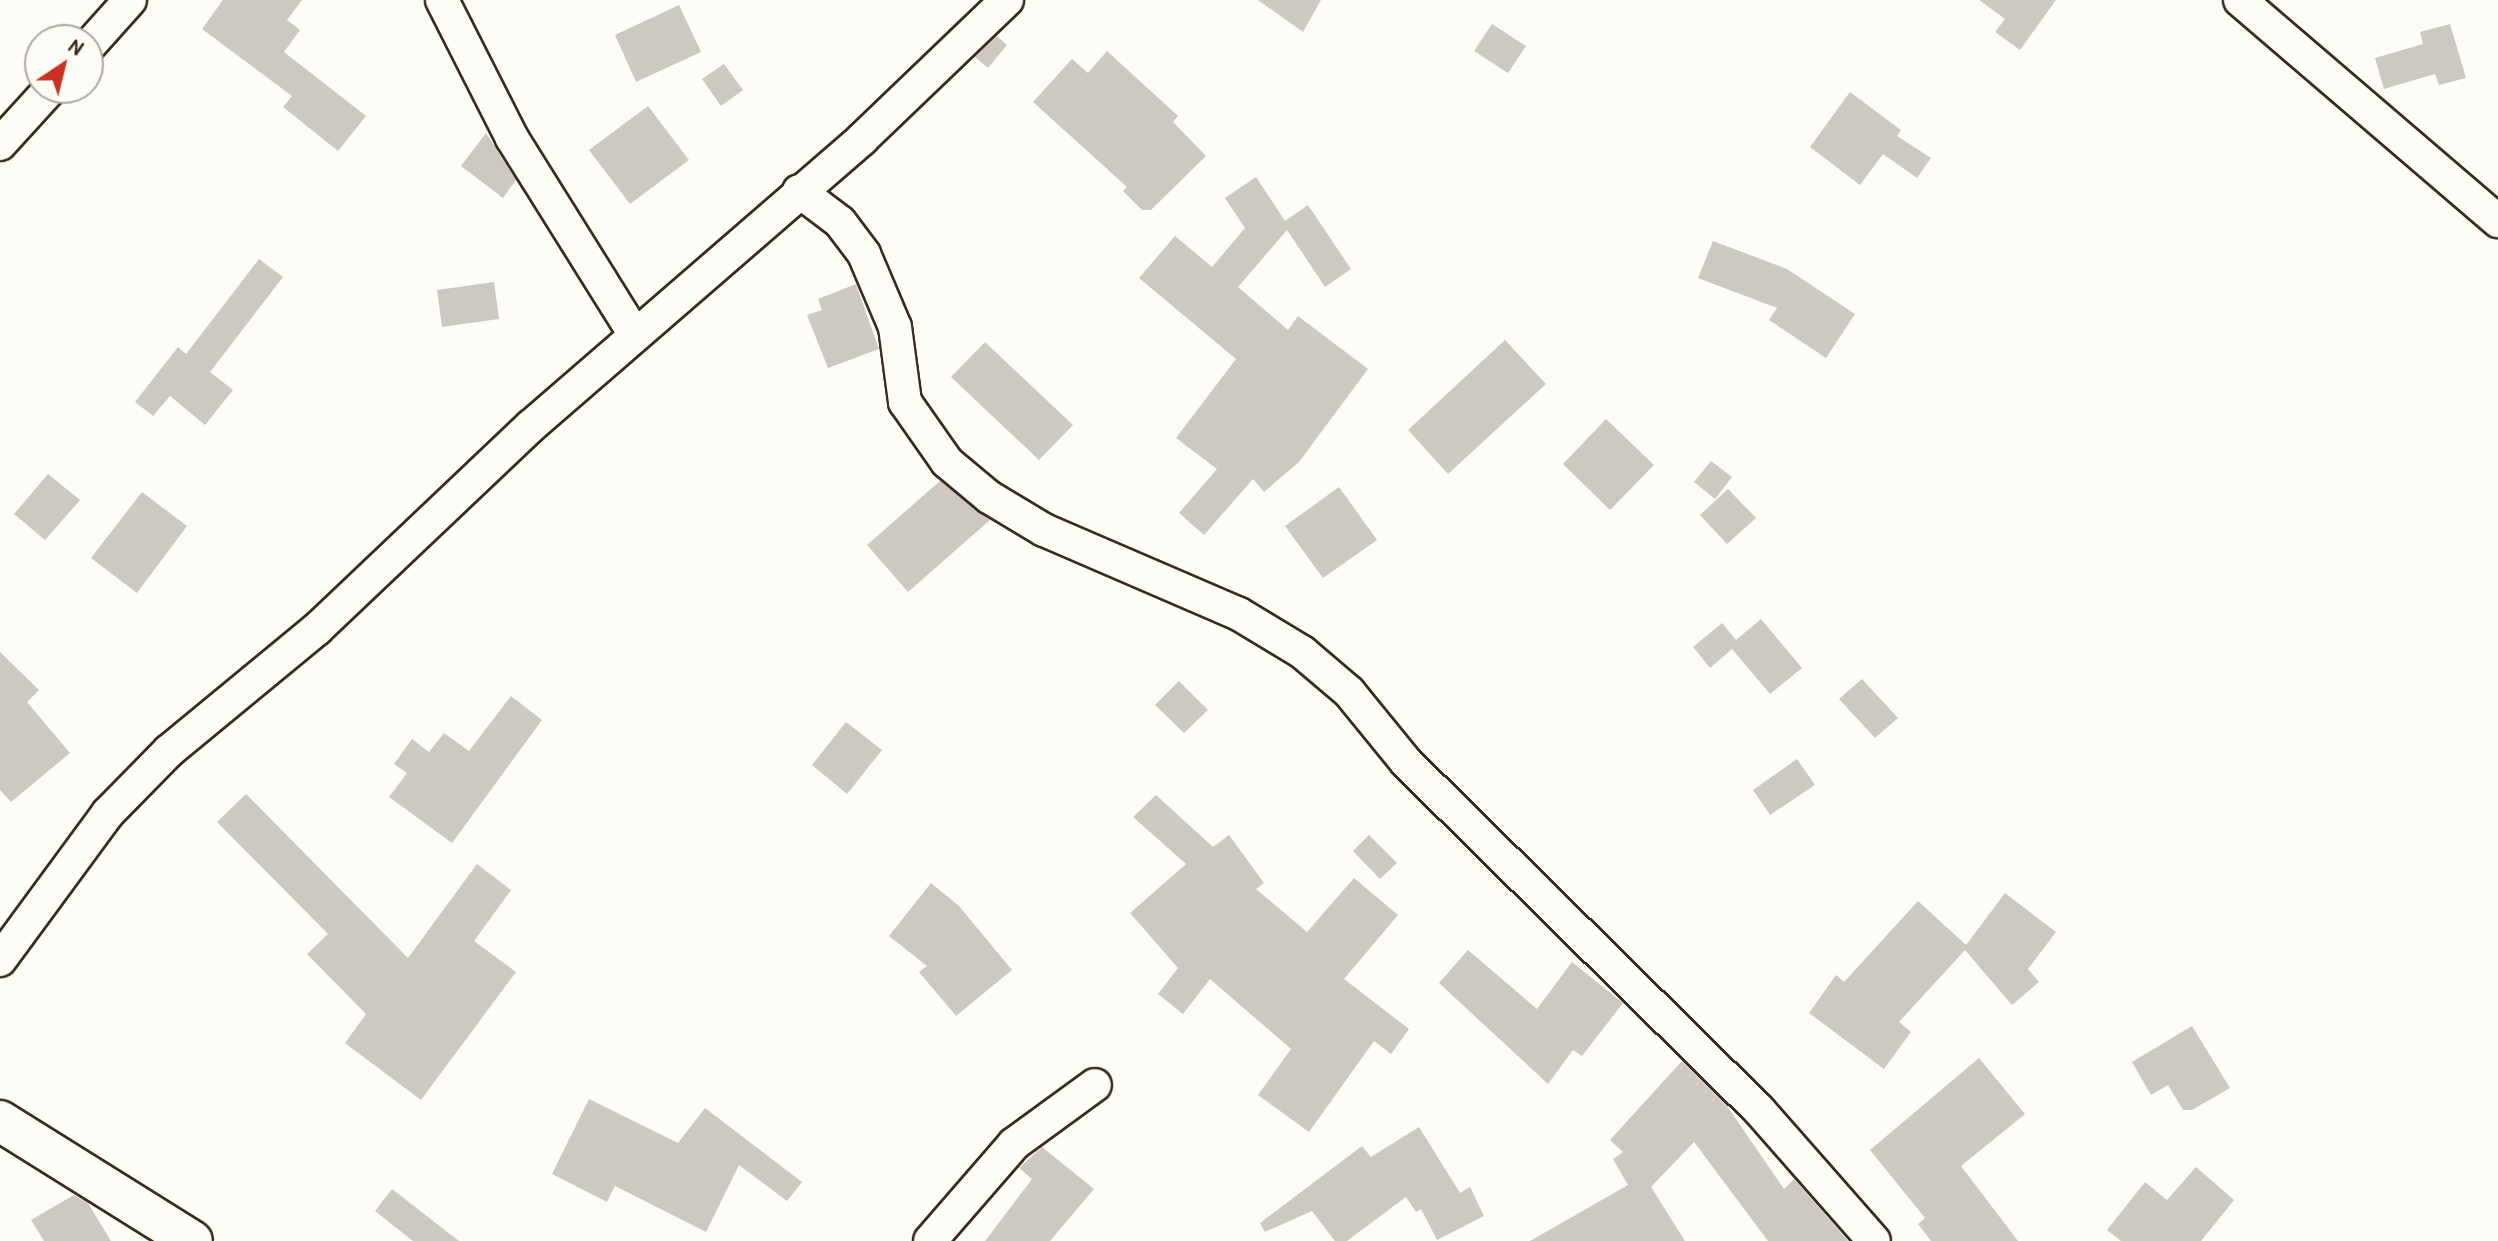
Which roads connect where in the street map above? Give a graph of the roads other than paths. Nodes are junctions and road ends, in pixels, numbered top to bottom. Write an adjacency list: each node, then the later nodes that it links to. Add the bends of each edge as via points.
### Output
1 (130, 0): 5 (street)
2 (442, 0): 10 (street, via 512,138)
3 (1007, 0): 8 (street)
4 (2240, 0): 9 (street)
5 (104, 29)
6 (36, 104): 7 (street)
7 (0, 144)
8 (799, 191): 10 (street); 16 (street, via 840,222 864,254 895,327 905,402 947,462 989,497 1044,530 1239,614 1302,652 1349,692 1406,762 1759,1110)
9 (2498, 221)
10 (634, 333): 11 (street, via 317,629 169,751 108,813)
11 (0, 960)
12 (1095, 1085): 15 (street, via 1014,1144)
13 (0, 1121): 14 (street)
14 (192, 1241)
15 (930, 1241)
16 (1874, 1241)

